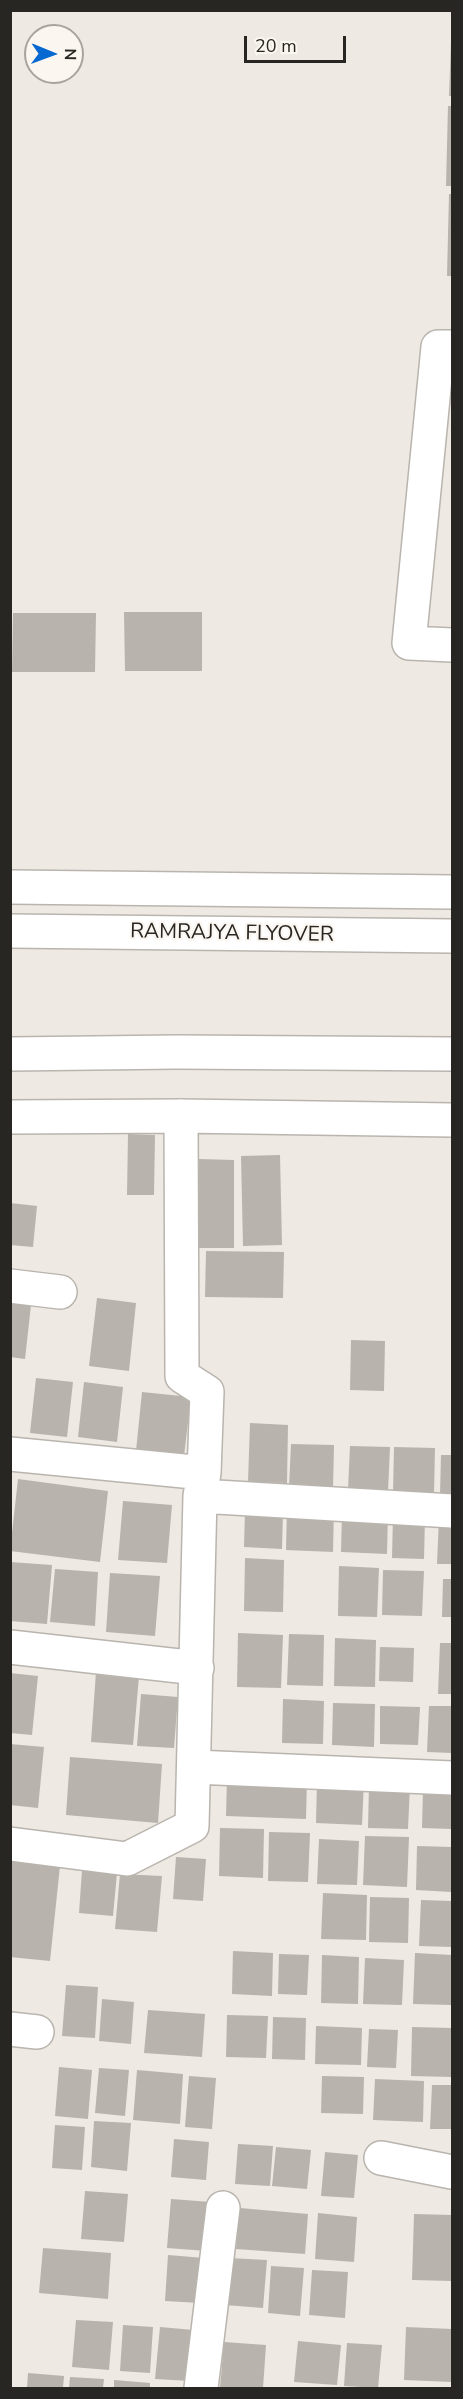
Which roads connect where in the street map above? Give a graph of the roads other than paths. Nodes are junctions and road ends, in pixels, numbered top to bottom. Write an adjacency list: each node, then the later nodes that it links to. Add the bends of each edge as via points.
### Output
1 (453, 347): 2 (street, via 438,347 409,643)
2 (453, 645)
3 (10, 887): 4 (street)
4 (453, 892)
5 (10, 931): 6 (street, RAMRAJYA FLYOVER)
6 (453, 936)
7 (10, 1054): 8 (street)
8 (453, 1054)
9 (181, 1116): 10 (street); 11 (street); 15 (street, via 182,1376 207,1392)
10 (10, 1117)
11 (453, 1120)
12 (10, 1287): 13 (street)
13 (60, 1292)
14 (10, 1454): 15 (street)
15 (202, 1484): 16 (street); 18 (street)
16 (453, 1511)
17 (10, 1647): 18 (street)
18 (197, 1668): 19 (street)
19 (194, 1767): 20 (street); 21 (street, via 192,1826 127,1858)
20 (453, 1778)
21 (10, 1844)
22 (381, 2158): 23 (street)
23 (453, 2172)
24 (223, 2208): 25 (street)
25 (201, 2388)

